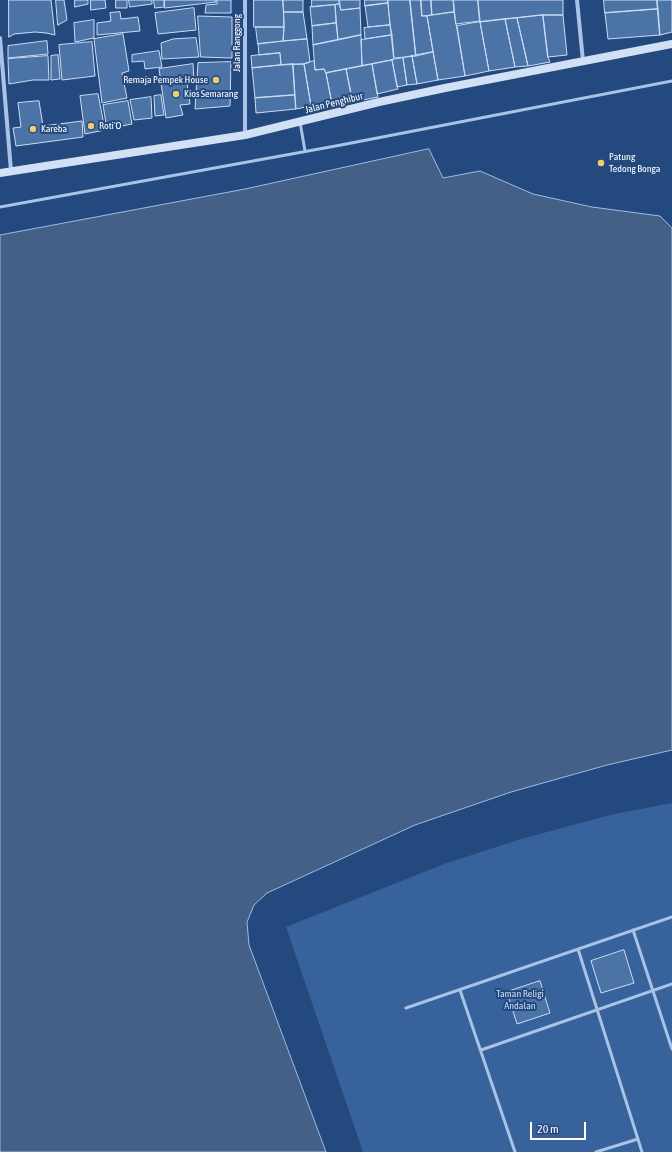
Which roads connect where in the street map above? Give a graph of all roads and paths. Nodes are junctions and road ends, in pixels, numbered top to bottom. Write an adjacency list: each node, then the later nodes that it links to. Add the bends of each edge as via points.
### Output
1 (245, 0): 8 (street, Jalan Ranggong)
2 (577, 0): 5 (street)
3 (0, 38): 10 (street)
4 (672, 44): 5 (main road, Jalan Penghibur)
5 (583, 61): 7 (main road, Jalan Penghibur, via 445,88)
6 (672, 81): 9 (lane)
7 (300, 121): 8 (main road, Jalan Penghibur); 9 (lane)
8 (245, 135): 10 (main road, Jalan Penghibur)
9 (305, 151): 12 (lane)
10 (10, 172): 11 (main road, Jalan Penghibur)
11 (0, 173)
12 (0, 207)
13 (672, 917): 14 (lane)
14 (633, 930): 15 (lane); 18 (lane)
15 (578, 949): 17 (lane); 20 (lane)
16 (672, 984): 18 (lane)
17 (460, 990): 19 (lane); 22 (lane)
18 (653, 990): 20 (lane); 21 (lane)
19 (406, 1008)
20 (597, 1010): 22 (lane); 23 (lane)
21 (672, 1049)
22 (481, 1050): 24 (lane)
23 (638, 1139): 25 (lane); 26 (lane)
24 (515, 1152)
25 (596, 1152)
26 (642, 1152)

